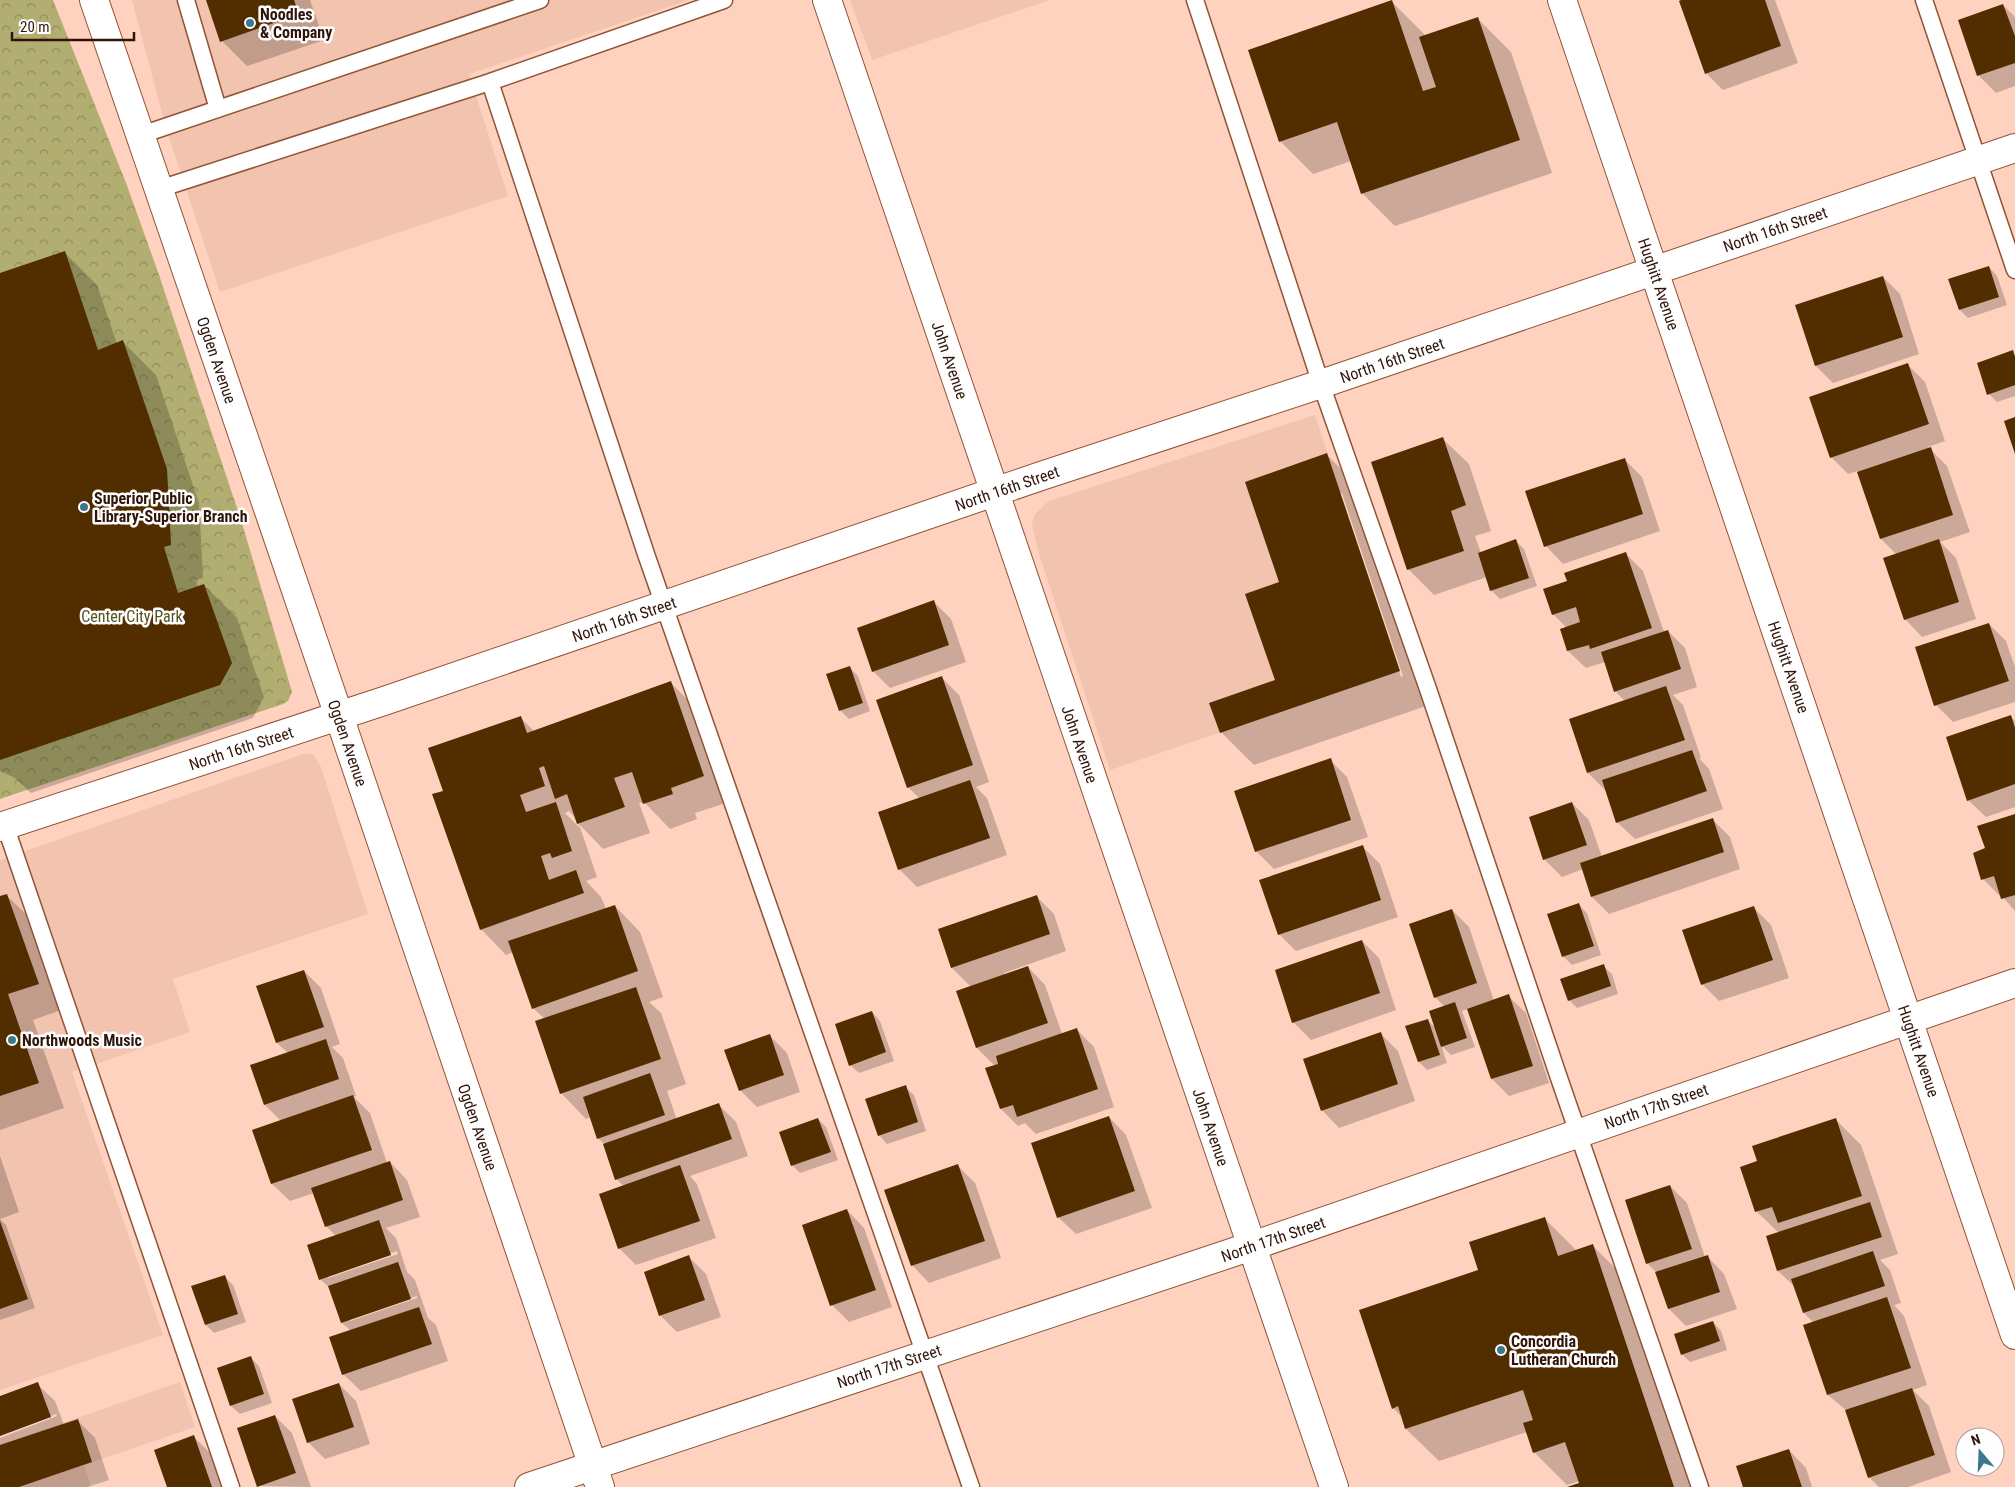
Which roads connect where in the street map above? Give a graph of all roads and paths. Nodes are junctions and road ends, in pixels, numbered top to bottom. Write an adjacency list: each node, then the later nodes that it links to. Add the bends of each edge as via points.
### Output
1 (94, 0): 11 (street, Ogden Avenue)
2 (186, 0): 10 (lane)
3 (540, 0): 10 (lane)
4 (724, 0): 9 (lane)
5 (827, 0): 18 (street, John Avenue)
6 (1195, 0): 17 (lane)
7 (1562, 0): 15 (street, Hughitt Avenue)
8 (1924, 0): 13 (lane)
9 (490, 82): 14 (lane); 19 (lane)
10 (218, 109): 11 (lane)
11 (141, 135): 14 (street, Ogden Avenue)
12 (2015, 148): 13 (street, North 16th Street)
13 (1978, 161): 15 (street, North 16th Street); 16 (lane)
14 (159, 188): 20 (street, Ogden Avenue)
15 (1654, 270): 17 (street, North 16th Street); 23 (street, Hughitt Avenue)
16 (2015, 270)
17 (1321, 384): 18 (street, North 16th Street); 24 (lane)
18 (994, 492): 19 (street, North 16th Street); 25 (street, John Avenue)
19 (664, 605): 20 (street, North 16th Street); 27 (lane)
20 (339, 716): 21 (street, North 16th Street); 28 (street, Ogden Avenue)
21 (2, 826): 29 (lane)
22 (2015, 983): 23 (street, North 17th Street)
23 (1909, 1019): 24 (street, North 17th Street); 26 (street, Hughitt Avenue)
24 (1578, 1133): 25 (street, North 17th Street); 33 (lane)
25 (1252, 1246): 27 (street, North 17th Street); 32 (street, John Avenue)
26 (2015, 1335)
27 (924, 1355): 28 (street, North 17th Street); 31 (lane)
28 (596, 1476): 30 (street, North 17th Street)
29 (230, 1487)
30 (529, 1487)
31 (971, 1487)
32 (1334, 1487)
33 (1700, 1487)

